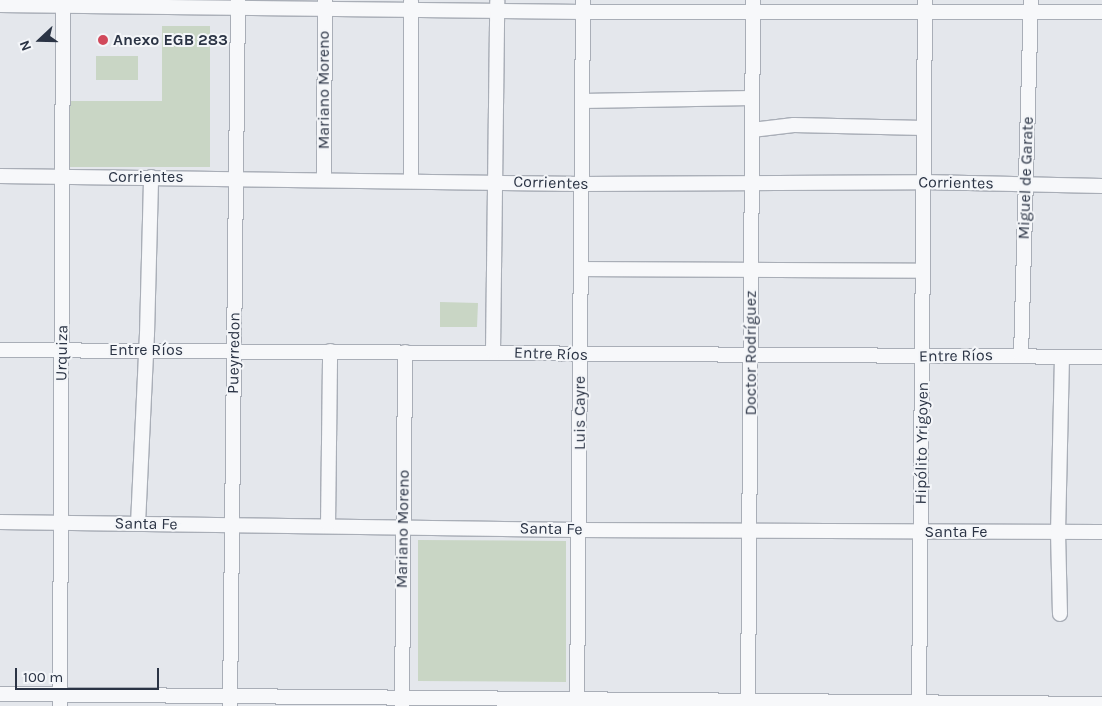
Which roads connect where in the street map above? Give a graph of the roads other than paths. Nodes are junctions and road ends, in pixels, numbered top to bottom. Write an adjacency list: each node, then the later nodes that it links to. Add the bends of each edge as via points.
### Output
1 (63, 3): 2 (street); 6 (street); 18 (street, Urquiza)
2 (151, 3): 3 (street)
3 (238, 3): 4 (street); 20 (street, Pueyrredon)
4 (325, 4): 5 (street); 21 (street, Mariano Moreno)
5 (412, 4): 7 (street); 22 (street)
6 (0, 5)
7 (497, 5): 9 (street); 23 (street)
8 (753, 5): 9 (street); 10 (street); 13 (street, Doctor Rodríguez)
9 (583, 6): 14 (street, Luis Cayre)
10 (925, 6): 11 (street); 15 (street, Hipólito Yrigoyen)
11 (1030, 6): 12 (street); 27 (street, Miguel de Garate)
12 (1102, 12)
13 (752, 98): 14 (street); 16 (street, Doctor Rodríguez)
14 (582, 101): 26 (street, Luis Cayre)
15 (924, 128): 16 (street, via 794,125); 24 (street, Hipólito Yrigoyen)
16 (752, 130): 25 (street, Doctor Rodríguez)
17 (0, 176): 18 (street, Corrientes)
18 (64, 177): 19 (street, Corrientes); 35 (street, Urquiza)
19 (150, 177): 20 (street, Corrientes); 33 (street)
20 (238, 178): 21 (street, Corrientes); 34 (street, Pueyrredon)
21 (324, 180): 22 (street, Corrientes)
22 (411, 180): 23 (street, Corrientes)
23 (495, 181): 26 (street, Corrientes); 38 (street)
24 (923, 182): 25 (street, Corrientes); 27 (street, Corrientes); 31 (street, Hipólito Yrigoyen)
25 (752, 183): 26 (street, Corrientes); 30 (street, Doctor Rodríguez)
26 (582, 184): 29 (street, Luis Cayre)
27 (1026, 185): 28 (street, Corrientes); 41 (street, Miguel de Garate)
28 (1102, 186)
29 (581, 269): 30 (street); 40 (street, Luis Cayre)
30 (751, 270): 31 (street); 39 (street, Doctor Rodríguez)
31 (923, 271): 42 (street, Hipólito Yrigoyen)
32 (0, 350): 35 (street, Entre Ríos)
33 (146, 350): 34 (street, Entre Ríos); 35 (street, Entre Ríos); 47 (street)
34 (233, 350): 36 (street, Entre Ríos); 48 (street, Pueyrredon)
35 (62, 351): 46 (street, Urquiza)
36 (330, 351): 37 (street, Entre Ríos); 49 (street)
37 (405, 352): 38 (street, Entre Ríos); 50 (street, Mariano Moreno)
38 (493, 352): 40 (street, Entre Ríos)
39 (751, 354): 40 (street, Entre Ríos); 42 (street, Entre Ríos); 52 (street, Doctor Rodríguez)
40 (580, 356): 51 (street, Luis Cayre)
41 (1021, 356): 42 (street, Entre Ríos); 43 (street, Entre Ríos)
42 (923, 357): 53 (street, Hipólito Yrigoyen)
43 (1062, 357): 44 (street, Entre Ríos); 55 (street)
44 (1102, 357)
45 (0, 522): 46 (street, Santa Fe)
46 (60, 522): 47 (street, Santa Fe); 58 (street, Urquiza)
47 (138, 524): 48 (street, Santa Fe)
48 (233, 525): 49 (street, Santa Fe); 59 (street, Pueyrredon)
49 (328, 525): 50 (street, Santa Fe)
50 (403, 526): 51 (street, Santa Fe); 60 (street, Mariano Moreno)
51 (579, 530): 52 (street, Santa Fe); 61 (street, Luis Cayre)
52 (749, 531): 53 (street, Santa Fe); 62 (street, Doctor Rodríguez)
53 (920, 532): 55 (street, Santa Fe); 63 (street, Hipólito Yrigoyen)
54 (1102, 532): 55 (street, Santa Fe)
55 (1058, 533): 56 (street)
56 (1060, 614)
57 (0, 694): 58 (street)
58 (60, 700): 59 (street)
59 (230, 701): 60 (street)
60 (402, 701): 61 (street)
61 (577, 703): 62 (street)
62 (748, 704): 63 (street)
63 (919, 704): 65 (street)
64 (1102, 704): 65 (street)
65 (1049, 705)

